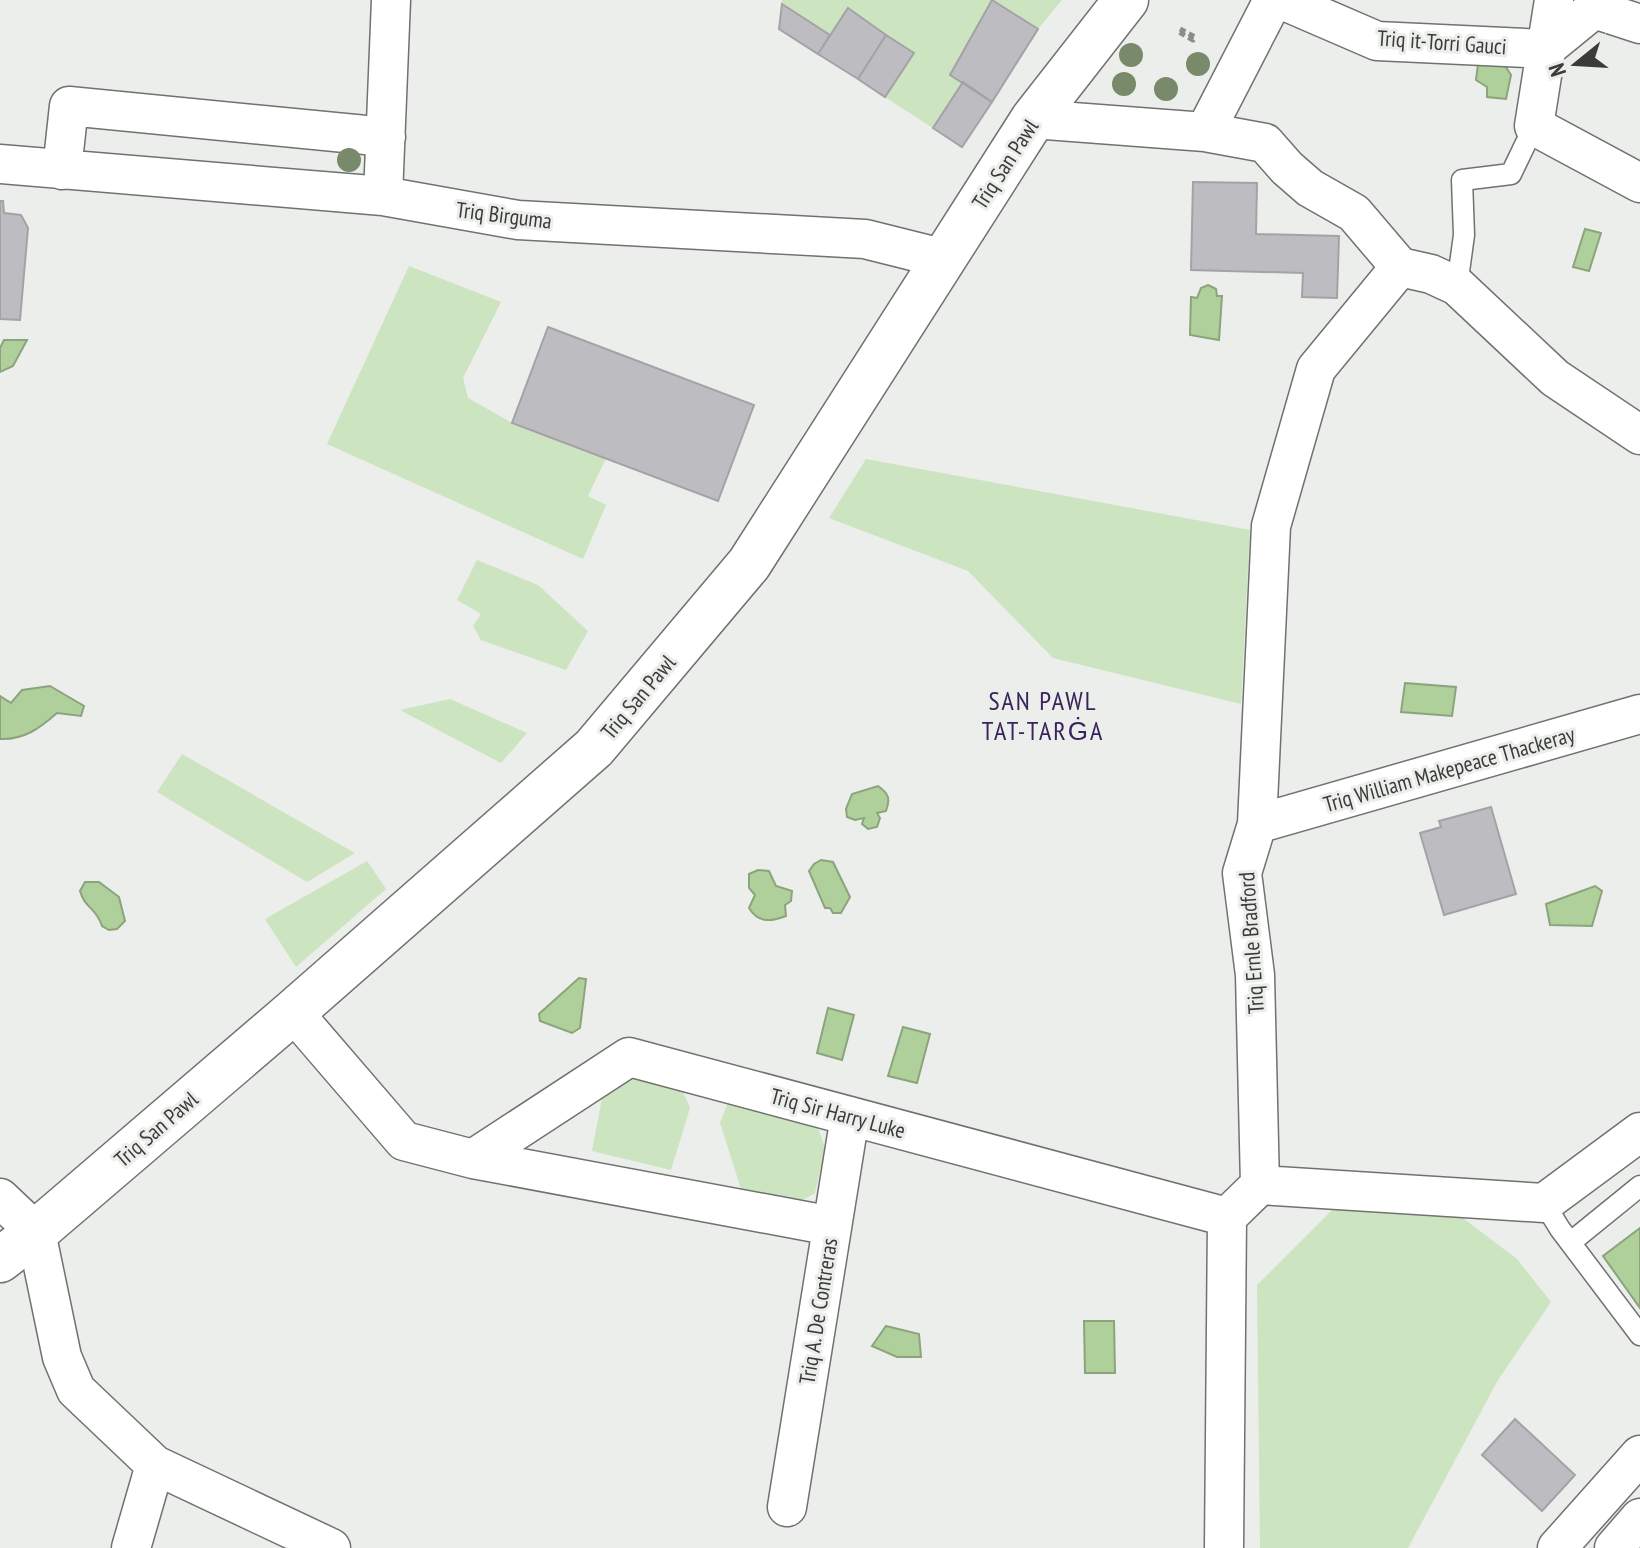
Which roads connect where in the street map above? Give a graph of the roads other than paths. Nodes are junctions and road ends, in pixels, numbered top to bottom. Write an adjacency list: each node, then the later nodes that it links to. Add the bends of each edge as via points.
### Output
1 (391, 0): 11 (street)
2 (1126, 0): 8 (main road, Triq San Pawl)
3 (1273, 0): 10 (street)
4 (1282, 0): 7 (street, Triq it-Torri Gauci, via 1377,41)
5 (1554, 0): 7 (street)
6 (1640, 24): 7 (street, via 1594,9)
7 (1545, 49): 9 (street)
8 (1033, 119): 10 (street); 16 (main road, Triq San Pawl)
9 (1534, 126): 14 (street); 18 (lane, via 1511,174 1462,180 1464,235)
10 (1205, 132): 17 (street, via 1265,143 1310,188 1354,213)
11 (386, 137): 13 (street, via 69,106); 15 (street)
12 (0, 164): 13 (street, Triq Birguma)
13 (62, 170): 15 (street, Triq Birguma)
14 (1640, 183)
15 (383, 196): 16 (street, Triq Birguma, via 518,220 865,239)
16 (945, 259): 22 (main road, Triq San Pawl, via 749,564 594,748)
17 (1400, 267): 18 (street); 21 (street, Triq Ernle Bradford, via 1316,369 1271,526)
18 (1457, 286): 19 (street, via 1555,378)
19 (1640, 435)
20 (1640, 714): 21 (street, Triq William Makepeace Thackeray)
21 (1257, 824): 26 (street, Triq Ernle Bradford, via 1242,873 1255,975)
22 (293, 1012): 25 (street, via 404,1141); 32 (main road, Triq San Pawl)
23 (850, 1116): 25 (street, Triq Sir Harry Luke, via 629,1057); 30 (street, Triq Sir Harry Luke); 31 (street, Triq A. De Contreras)
24 (1640, 1132): 29 (street)
25 (473, 1159): 31 (street)
26 (1260, 1185): 29 (street); 30 (street)
27 (1640, 1186): 33 (lane)
28 (0, 1198): 32 (street)
29 (1544, 1203): 33 (lane)
30 (1227, 1217): 42 (street)
31 (832, 1226): 38 (street, Triq A. De Contreras)
32 (36, 1232): 34 (main road, Triq San Pawl); 37 (street, via 62,1357 76,1390)
33 (1571, 1242): 35 (lane)
34 (0, 1260)
35 (1640, 1335)
36 (1640, 1455): 43 (street)
37 (155, 1465): 40 (street); 41 (street)
38 (787, 1507)
39 (1640, 1518): 44 (street)
40 (131, 1548)
41 (331, 1548)
42 (1224, 1548)
43 (1557, 1548)
44 (1614, 1548)

